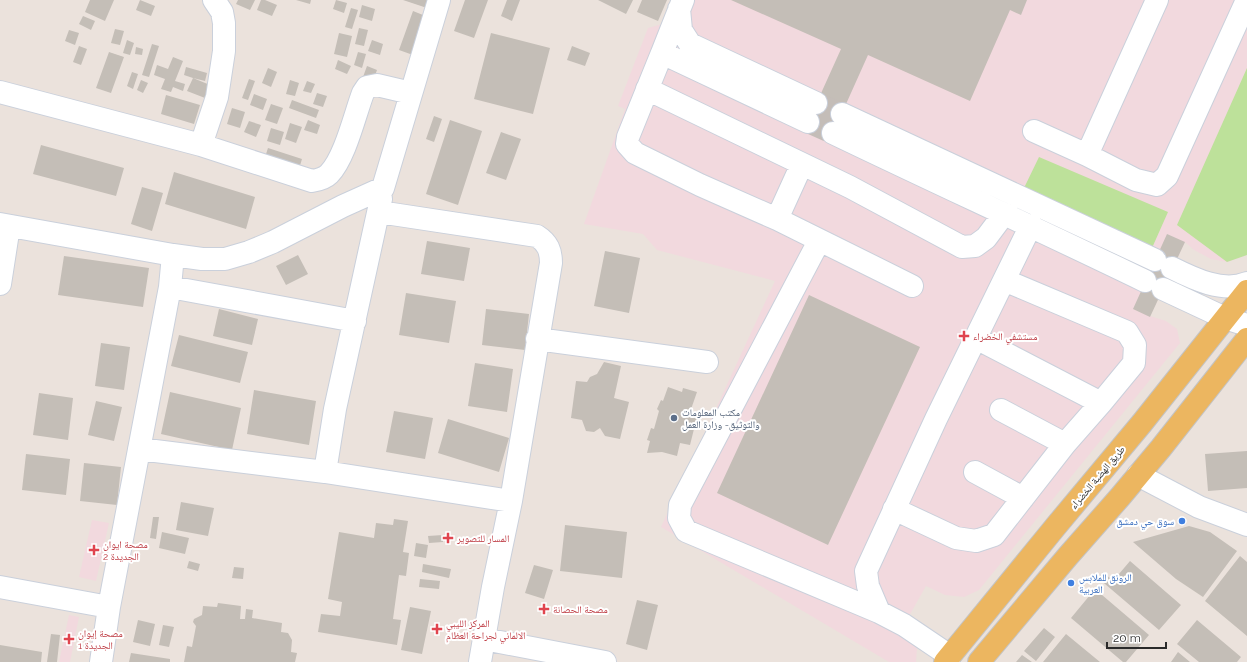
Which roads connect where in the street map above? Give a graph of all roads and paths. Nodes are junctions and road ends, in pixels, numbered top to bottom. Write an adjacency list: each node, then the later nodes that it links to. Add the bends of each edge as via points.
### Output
1 (214, 0): 15 (street, via 222,12 224,51 217,97)
2 (439, 0): 9 (street)
3 (1157, 0): 16 (street)
4 (1247, 0): 16 (street, via 1167,176 1157,185 1136,180)
5 (681, 5): 6 (street); 10 (street, via 681,30 690,44)
6 (662, 53): 7 (street); 12 (street)
7 (646, 89): 17 (street); 21 (street, via 628,137 627,144 635,153)
8 (0, 92): 15 (street)
9 (411, 93): 15 (street, via 377,85 367,87 337,162 329,174 319,180 312,181); 18 (street)
10 (816, 103)
11 (842, 114): 27 (street, via 1192,278 1225,287)
12 (808, 122)
13 (1034, 131): 16 (street)
14 (833, 133): 20 (street)
15 (202, 145)
16 (1087, 155)
17 (802, 164): 20 (street, via 962,247 975,246 986,238); 21 (street)
18 (383, 188): 19 (street); 25 (street, via 249,252 225,259)
19 (379, 212): 33 (street); 35 (street, via 537,236 545,242 550,251 551,263)
20 (1004, 214): 23 (street)
21 (777, 219): 24 (street)
22 (4, 225): 25 (street); 28 (street)
23 (1030, 225): 26 (street); 32 (street)
24 (819, 241): 29 (street); 52 (street, via 680,505 679,518 686,531)
25 (173, 255): 30 (street)
26 (1004, 280): 36 (street); 39 (street, via 1127,332 1135,345 1134,363)
27 (1247, 283)
28 (0, 284)
29 (912, 286)
30 (170, 287): 33 (street); 42 (street)
31 (1247, 291): 32 (main road, طريق الهضبة الخضراء)
32 (1225, 318): 34 (street); 54 (main road, طريق الهضبة الخضراء)
33 (355, 321): 43 (street, via 335,409)
34 (1247, 325)
35 (537, 338): 38 (street); 47 (street)
36 (976, 338): 39 (street); 48 (street)
37 (1247, 339): 45 (main road)
38 (707, 362)
39 (1101, 403): 41 (street)
40 (1001, 410): 41 (street)
41 (1065, 444): 46 (street)
42 (139, 449): 43 (street); 51 (street)
43 (325, 472): 47 (street)
44 (975, 472): 46 (street)
45 (1138, 475): 49 (street, via 1199,507); 58 (main road)
46 (1023, 498): 48 (street, via 994,536 976,542 956,538)
47 (511, 501): 53 (street)
48 (894, 509): 52 (street, via 866,571 868,586)
49 (1247, 525)
50 (0, 587): 51 (street)
51 (108, 607): 55 (street)
52 (879, 612): 54 (street, via 904,625)
53 (484, 639): 56 (street); 57 (street)
54 (948, 659)
55 (101, 662)
56 (480, 662)
57 (605, 662)
58 (979, 662)

